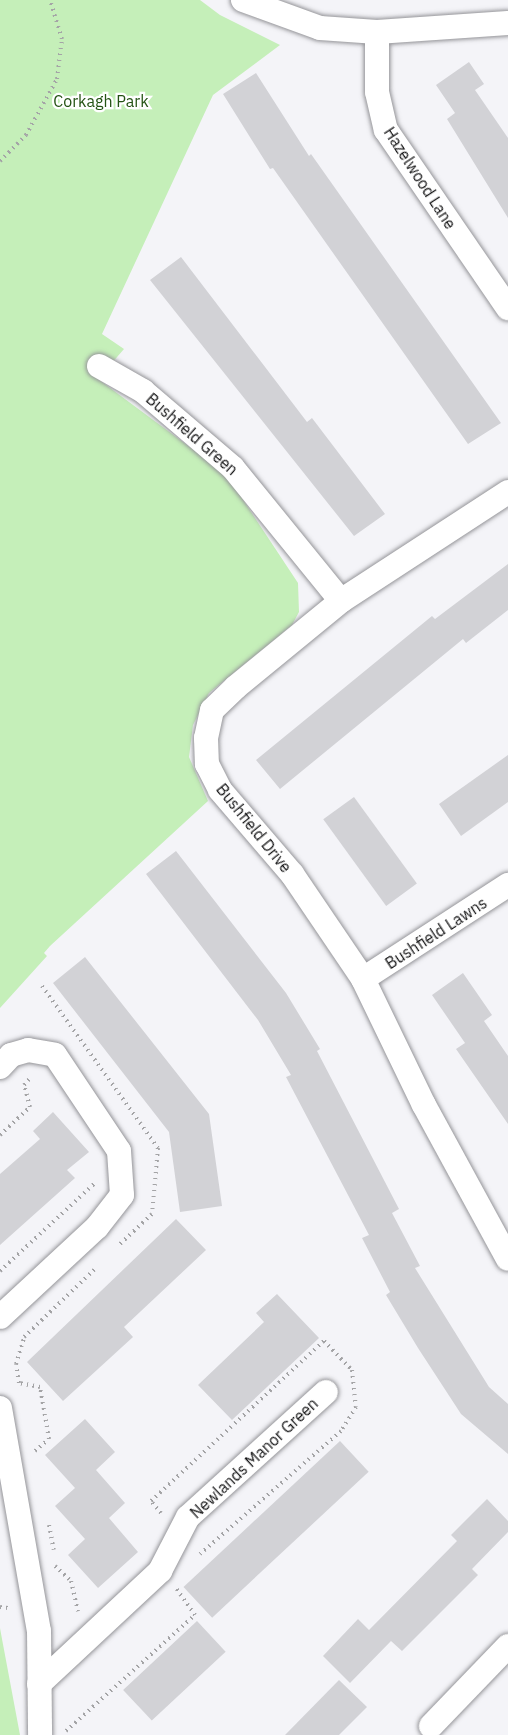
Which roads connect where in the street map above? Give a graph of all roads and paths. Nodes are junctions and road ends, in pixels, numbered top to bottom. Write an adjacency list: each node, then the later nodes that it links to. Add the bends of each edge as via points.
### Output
1 (50, 0): 5 (path, via 62,39 57,79 26,135)
2 (243, 0): 4 (street, via 320,28)
3 (508, 23): 4 (street)
4 (377, 32): 6 (street, Hazelwood Lane, via 377,92 386,130)
5 (0, 161)
6 (508, 308)
7 (99, 366): 9 (street, Bushfield Green, via 143,391 233,468)
8 (508, 492): 9 (street, Bushfield Drive)
9 (341, 601): 11 (street, Bushfield Drive, via 212,710 206,738 207,764 220,790 292,874)
10 (508, 885): 11 (street, Bushfield Lawns)
11 (363, 979): 18 (street, Bushfield Drive, via 424,1105)
12 (42, 986): 17 (path, via 158,1148 152,1214)
13 (0, 1066): 21 (street, via 11,1055 28,1050 55,1055 119,1151 122,1195 97,1227)
14 (36, 1071): 15 (path, via 24,1085 30,1107)
15 (0, 1135)
16 (100, 1179): 20 (path)
17 (118, 1246)
18 (508, 1259)
19 (101, 1263): 24 (path, via 24,1337 16,1364 19,1383 40,1387 49,1439 35,1448)
20 (0, 1271)
21 (0, 1317)
22 (326, 1392): 31 (street, Newlands Manor Green, via 188,1517 160,1571)
23 (0, 1408): 31 (street, via 39,1631)
24 (37, 1460)
25 (163, 1516): 27 (path, via 151,1501 324,1341 352,1370 356,1407 341,1431)
26 (45, 1518): 29 (path, via 52,1531 55,1567 71,1581)
27 (193, 1561)
28 (179, 1584): 34 (path, via 177,1591 195,1615)
29 (80, 1619)
30 (508, 1646): 32 (street)
31 (39, 1684): 33 (street)
32 (431, 1726)
33 (40, 1735)
34 (61, 1735)

